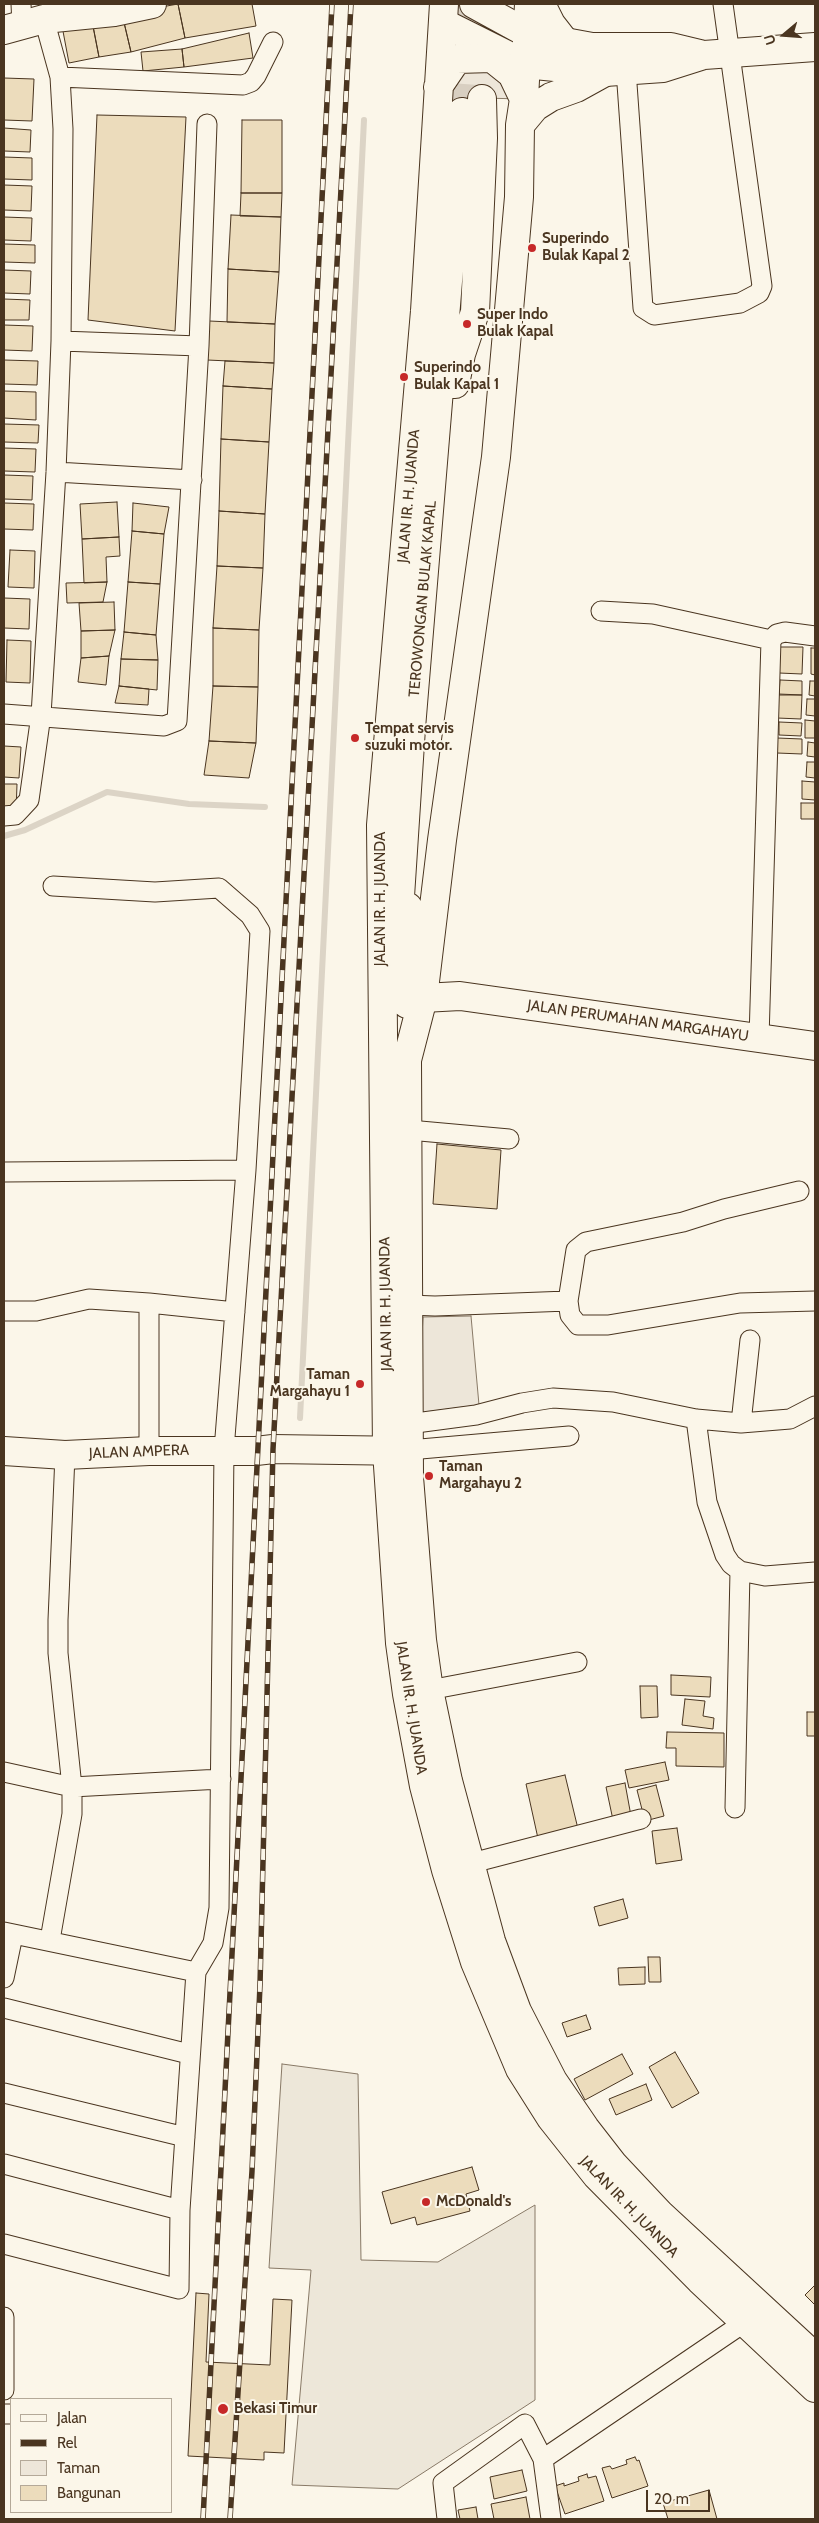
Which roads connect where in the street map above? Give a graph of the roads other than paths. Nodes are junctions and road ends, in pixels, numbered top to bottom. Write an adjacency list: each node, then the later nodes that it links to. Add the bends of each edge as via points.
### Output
1 (152, 4): 7 (main road, via 114,12)
2 (474, 4): 8 (main road)
3 (530, 4): 8 (main road, JALAN IR. H. JUANDA)
4 (541, 4): 10 (main road)
5 (723, 4): 12 (street)
6 (441, 10): 14 (main road); 17 (main road, JALAN IR. H. JUANDA)
7 (23, 19): 16 (street)
8 (527, 33): 10 (main road); 14 (main road, JALAN IR. H. JUANDA)
9 (273, 42): 16 (street, via 256,76 243,85)
10 (565, 42): 13 (main road, via 592,47 670,47)
11 (815, 47): 12 (main road)
12 (731, 52): 13 (main road); 15 (street, via 762,286 759,293 740,303 654,315 643,308)
13 (704, 55): 15 (main road, via 662,68)
14 (525, 64): 15 (main road); 18 (main road, JALAN IR. H. JUANDA)
15 (616, 71): 18 (main road)
16 (60, 77): 20 (street, via 63,129)
17 (438, 87): 18 (main road, via 457,59 492,58 512,74); 37 (main road, JALAN IR. H. JUANDA, via 423,330 381,825)
18 (522, 112): 31 (main road, JALAN IR. H. JUANDA, via 519,197 496,456 442,840)
19 (207, 124): 21 (street)
20 (61, 342): 21 (street); 22 (street)
21 (199, 346): 23 (street)
22 (56, 472): 23 (street); 28 (street)
23 (192, 480): 28 (street, via 177,721 164,726)
24 (601, 611): 26 (street, via 653,614)
25 (815, 636): 26 (street, via 785,632)
26 (771, 640): 32 (street)
27 (4, 714): 28 (street)
28 (41, 715): 29 (street, via 29,800 16,815)
29 (4, 816)
30 (53, 886): 38 (street, via 155,892 219,888 250,915 260,931)
31 (441, 997): 32 (main road, JALAN PERUMAHAN MARGAHAYU); 34 (main road, JALAN IR. H. JUANDA)
32 (759, 1038): 33 (main road, JALAN PERUMAHAN MARGAHAYU)
33 (815, 1046)
34 (407, 1060): 35 (main road, JALAN IR. H. JUANDA); 37 (main road, TEROWONGAN BULAK KAPAL, via 410,836 416,717 453,396 461,354 475,312 483,138 472,105 411,728)
35 (409, 1130): 36 (street); 44 (main road, JALAN IR. H. JUANDA)
36 (509, 1139)
37 (383, 1146): 52 (main road, JALAN IR. H. JUANDA)
38 (246, 1170): 39 (street); 46 (street)
39 (4, 1172)
40 (799, 1190): 41 (street, via 683,1222 586,1242 576,1250)
41 (568, 1301): 42 (street, via 570,1315 578,1324 590,1325 608,1325 740,1303); 44 (street)
42 (815, 1302)
43 (149, 1303): 45 (street, via 89,1299 36,1311); 46 (street); 55 (street)
44 (409, 1305): 52 (main road, JALAN IR. H. JUANDA)
45 (4, 1311)
46 (235, 1312): 53 (street)
47 (750, 1340): 50 (street)
48 (815, 1406): 50 (street, via 790,1419)
49 (696, 1419): 50 (street); 52 (street, via 613,1402 553,1398 476,1415); 57 (street, via 707,1502 725,1555)
50 (741, 1423)
51 (569, 1436): 52 (street)
52 (402, 1442): 53 (main road, JALAN AMPERA); 60 (main road, JALAN IR. H. JUANDA); 76 (main road, JALAN IR. H. JUANDA, via 396,1598 407,1694 424,1786 446,1870 475,1962 520,2069 551,2118)
53 (224, 1450): 55 (main road, JALAN AMPERA); 62 (street)
54 (4, 1451): 56 (main road, JALAN AMPERA)
55 (149, 1451): 56 (main road, JALAN AMPERA)
56 (65, 1455): 63 (street, via 58,1628)
57 (740, 1571): 58 (street, via 765,1576); 64 (street)
58 (815, 1572)
59 (577, 1662): 60 (street)
60 (429, 1690): 66 (main road, JALAN IR. H. JUANDA)
61 (4, 1772): 63 (street)
62 (221, 1779): 63 (street); 69 (street, via 219,1908 213,1943)
63 (72, 1787): 68 (street, via 72,1814)
64 (735, 1808)
65 (642, 1819): 66 (street)
66 (468, 1864): 76 (main road, JALAN IR. H. JUANDA, via 516,2011 553,2080 585,2128)
67 (8, 1934): 68 (street); 70 (street)
68 (50, 1940): 69 (street)
69 (196, 1972): 72 (street)
70 (4, 1978)
71 (4, 2008): 72 (street)
72 (189, 2054): 74 (street)
73 (4, 2093): 74 (street)
74 (185, 2137): 77 (street)
75 (4, 2164): 77 (street)
76 (605, 2170): 80 (main road, JALAN IR. H. JUANDA); 81 (main road, JALAN IR. H. JUANDA, via 660,2214)
77 (180, 2210): 78 (street, via 179,2289)
78 (4, 2244)
79 (4, 2317): 83 (street)
80 (745, 2322): 82 (main road, JALAN IR. H. JUANDA); 84 (street)
81 (815, 2357)
82 (815, 2388)
83 (4, 2390)
84 (543, 2459): 85 (street, via 525,2424 443,2483); 86 (street)
85 (447, 2519)
86 (551, 2519)

